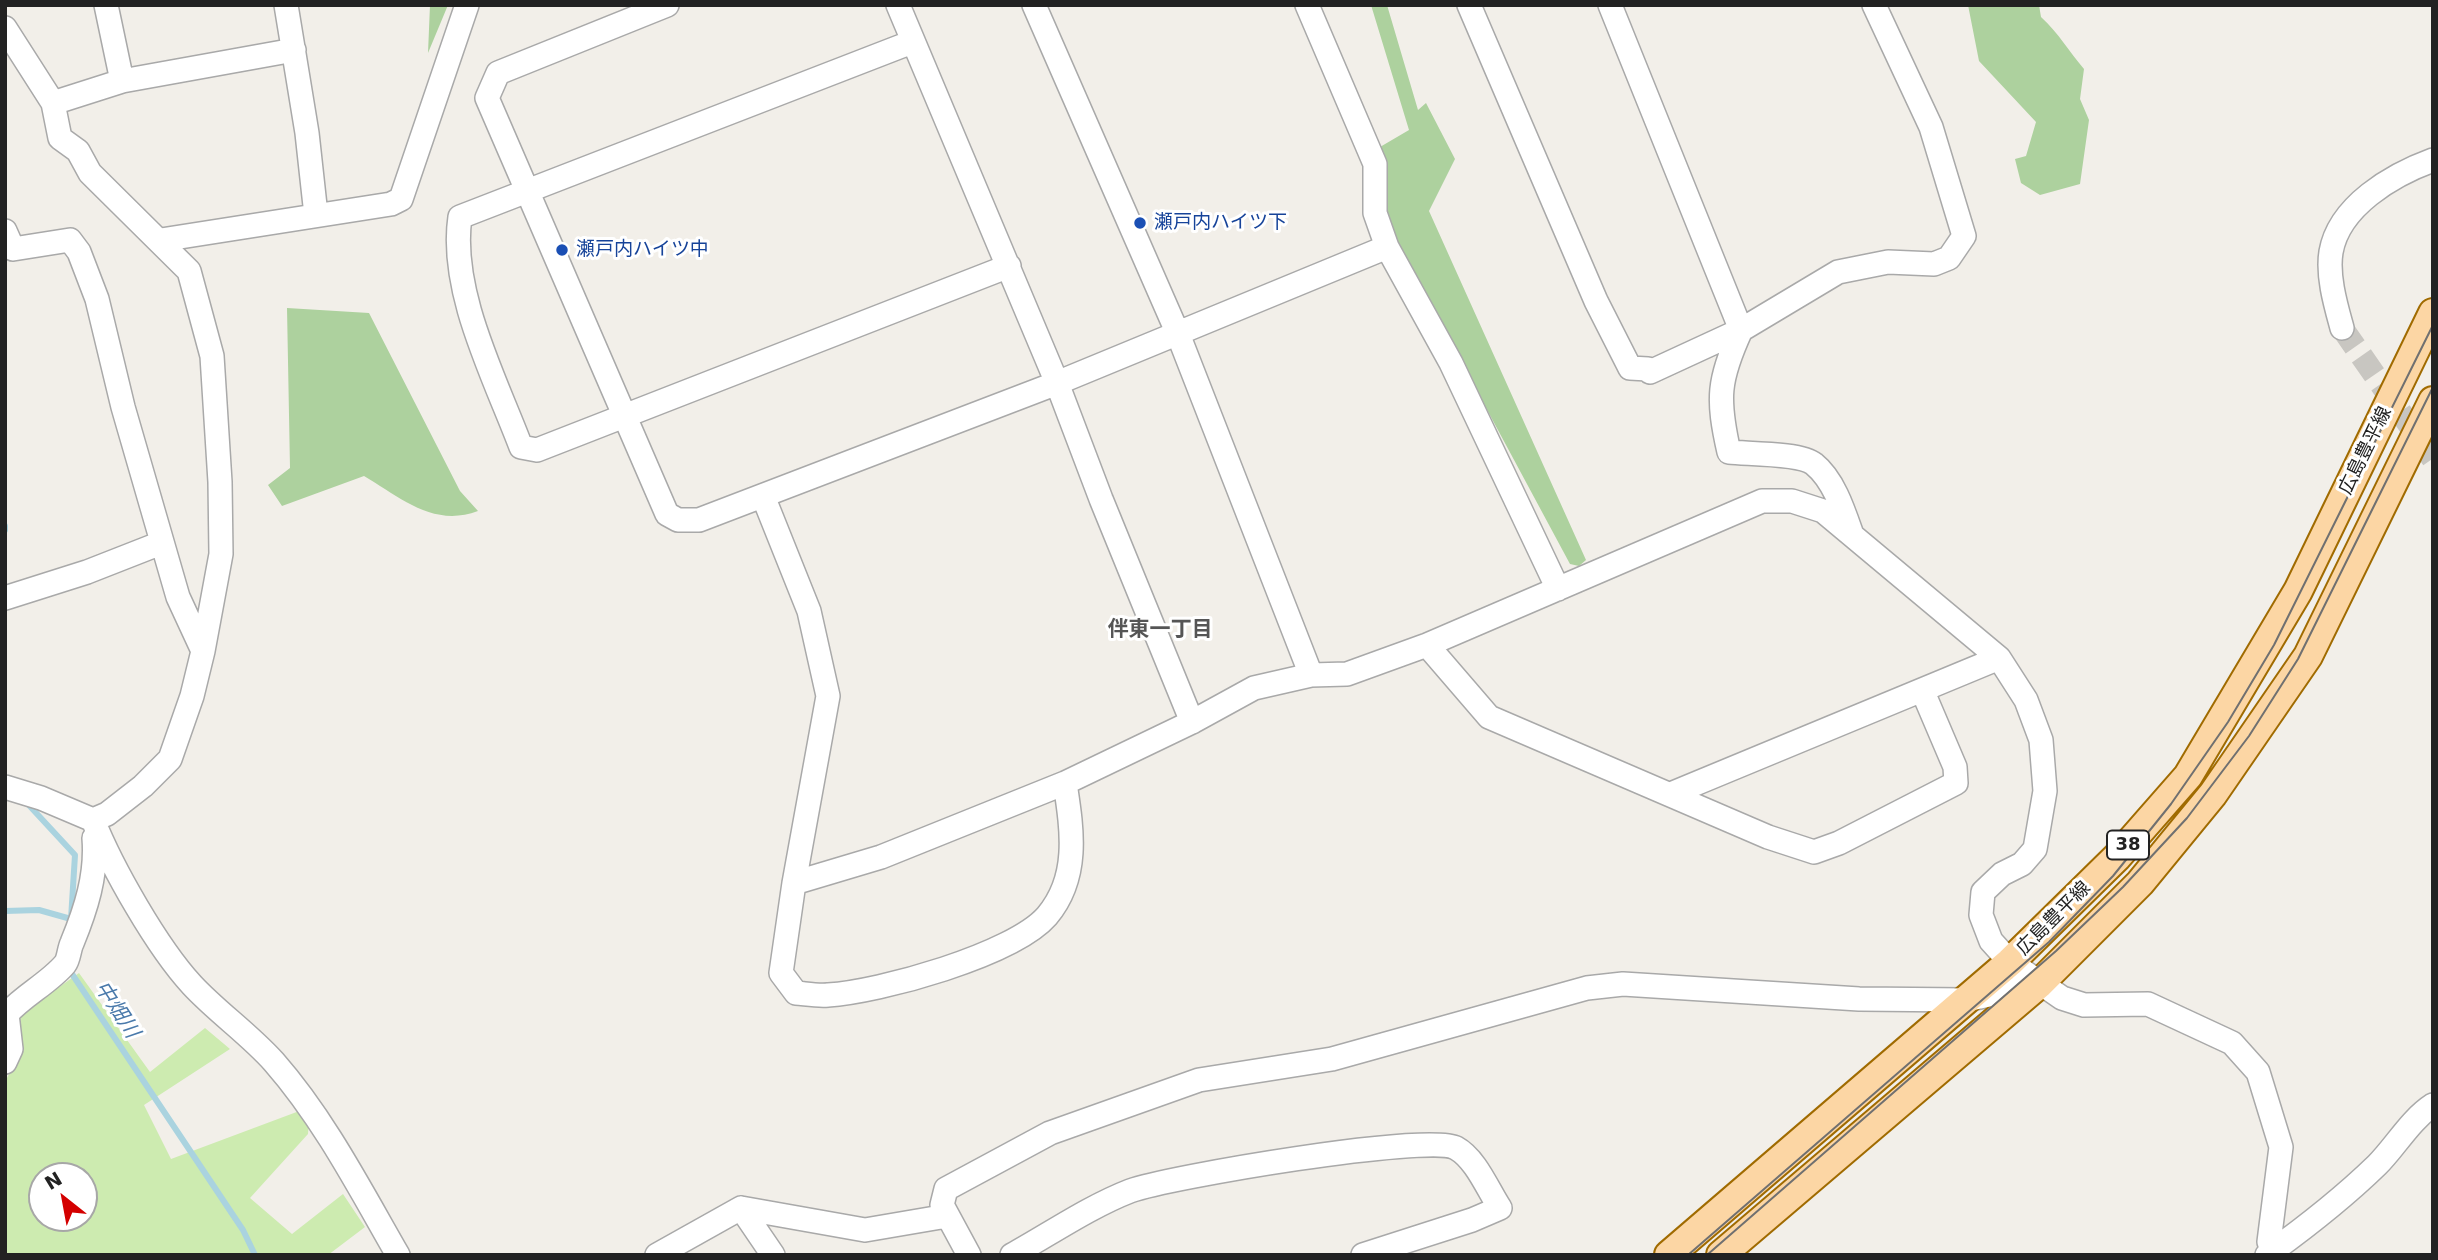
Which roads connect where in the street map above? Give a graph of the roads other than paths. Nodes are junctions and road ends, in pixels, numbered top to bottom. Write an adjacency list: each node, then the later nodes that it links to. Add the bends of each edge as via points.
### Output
1 (106, 5): 14 (street)
2 (286, 5): 13 (street)
3 (467, 5): 18 (street, via 401,199)
4 (667, 5): 17 (street, via 498,73 486,98)
5 (898, 5): 12 (street)
6 (1034, 5): 26 (street)
7 (1307, 5): 21 (street, via 1375,164 1375,213)
8 (1469, 5): 25 (street, via 1596,301 1630,368 1650,372)
9 (1610, 5): 25 (street)
10 (1874, 5): 25 (street, via 1931,127 1964,236 1949,258 1934,264 1888,262 1838,272)
11 (5, 28): 15 (street)
12 (912, 42): 17 (street); 22 (street)
13 (294, 50): 14 (street); 18 (street)
14 (122, 81): 15 (street)
15 (53, 103): 20 (street, via 60,138 78,151 90,173)
16 (2433, 160): 24 (street, via 2366,196 2340,225 2331,253)
17 (526, 190): 29 (street); 29 (street, via 460,217 457,236 469,311 521,447 537,450)
18 (316, 215): 20 (street)
19 (5, 231): 32 (street, via 13,249 70,240 79,252 97,299)
20 (160, 240): 36 (street, via 189,271 212,356 221,554)
21 (1387, 247): 26 (street); 33 (street, via 1451,363)
22 (1009, 266): 27 (street); 29 (street)
23 (2433, 313): 46 (main road, 広島豊平線 / 38, via 2298,592 2188,776 2117,857)
24 (2342, 328)
25 (1741, 330): 31 (street, via 1724,368 1720,410 1729,452 1797,457 1814,463 1841,502)
26 (1178, 334): 27 (street); 38 (street)
27 (1057, 383): 30 (street); 40 (street)
28 (2433, 401): 47 (main road, 広島豊平線 / 38, via 2308,656 2213,794 2140,883)
29 (625, 417): 30 (street, via 667,514 678,520 699,520)
30 (763, 496): 45 (street, via 809,611 828,696)
31 (1853, 538): 33 (street, via 1823,511 1792,500 1762,501); 37 (street)
32 (160, 543): 34 (street); 36 (street)
33 (1558, 589): 35 (street)
34 (5, 598)
35 (1427, 645): 38 (street, via 1347,674); 43 (street, via 1489,716)
36 (203, 651): 44 (street, via 170,759 143,786)
37 (1999, 659): 39 (street); 46 (street, via 2026,700 2041,740 2045,791 2035,849 1983,892 1981,915 1991,941)
38 (1311, 675): 40 (street, via 1254,688)
39 (1923, 692): 43 (street); 43 (street, via 1955,767 1956,783 1839,843 1814,852 1769,837)
40 (1192, 722): 41 (street)
41 (1065, 783): 45 (street, via 881,857); 45 (street, via 1074,845 1064,885 1046,917 1005,945 930,976 828,995 796,993 781,973)
42 (9, 792): 44 (street, via 41,798)
43 (1673, 793)
44 (93, 820): 49 (street, via 96,866 84,919 66,962 7,1014 11,1049); 54 (street, via 106,853 171,958 192,985 273,1061 310,1107)
45 (794, 883)
46 (2010, 962): 47 (street); 48 (main road, 広島豊平線 / 38)
47 (2039, 984): 48 (street); 53 (street, via 2084,1005 2148,1004 2232,1043 2258,1072 2281,1147 2269,1242); 61 (main road, 広島豊平線 / 38)
48 (1966, 1000): 52 (street, via 1859,999 1623,984 1553,995 1332,1059 1199,1080 1050,1133 947,1189 942,1205); 60 (main road, 広島豊平線 / 38)
49 (5, 1062)
50 (2433, 1105): 53 (street, via 2327,1212)
51 (741, 1208): 52 (street, via 865,1230); 55 (street); 56 (street)
52 (947, 1216): 57 (street)
53 (2272, 1253)
54 (398, 1255)
55 (657, 1255)
56 (773, 1255)
57 (969, 1255)
58 (1012, 1255): 59 (street, via 1130,1191 1171,1180 1315,1156 1435,1144 1455,1147 1469,1160 1500,1208)
59 (1363, 1255)
60 (1669, 1255)
61 (1721, 1255)

